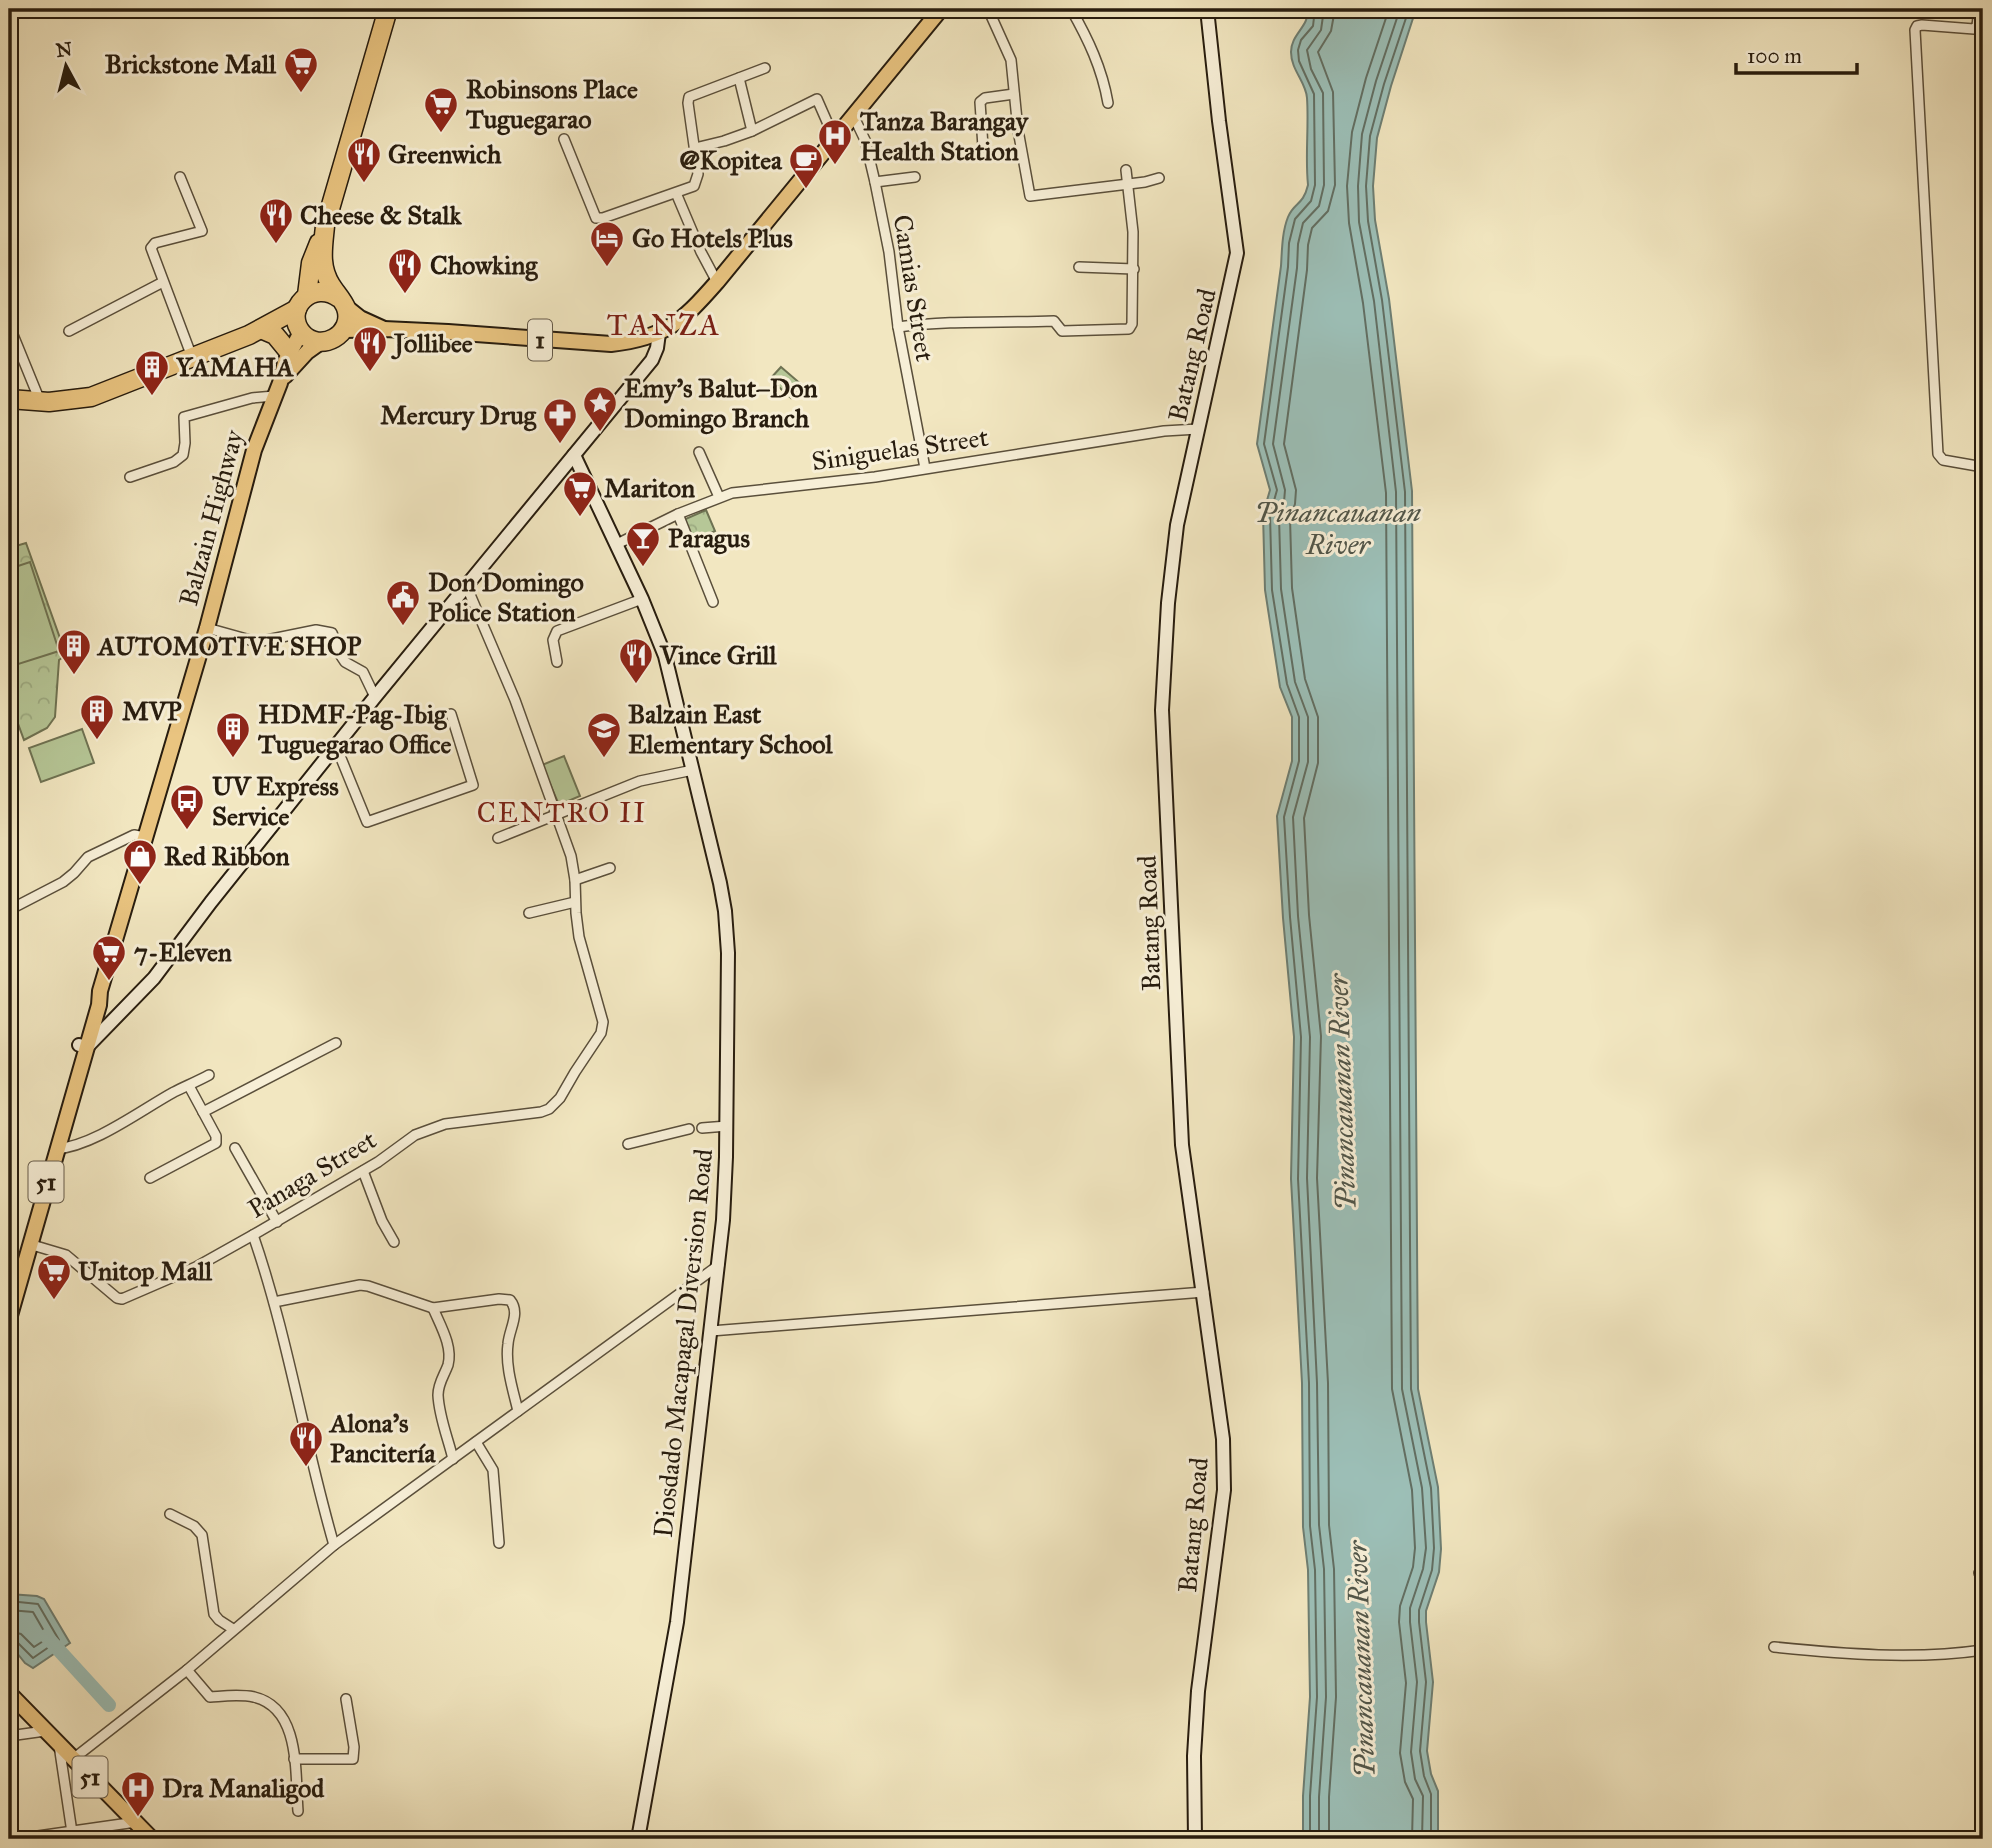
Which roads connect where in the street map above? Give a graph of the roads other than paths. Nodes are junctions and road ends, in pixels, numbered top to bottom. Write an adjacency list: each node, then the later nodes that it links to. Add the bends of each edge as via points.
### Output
1 (388, 9): 24 (highway)
2 (941, 9): 11 (main road, 1)
3 (988, 9): 9 (street, via 1011,60)
4 (1071, 9): 10 (street, via 1093,49)
5 (1207, 9): 45 (main road, Batang Road, via 1237,253)
6 (1979, 9): 48 (street, via 1973,29 1922,25 1915,30 1938,454 1942,460)
7 (765, 68): 8 (street)
8 (739, 78): 12 (street); 16 (street, via 689,97)
9 (1014, 94): 15 (street, via 980,102); 22 (street, via 1028,194 1034,197)
10 (1108, 103)
11 (854, 117): 14 (main road, 1); 21 (street, Camias Street, via 865,139)
12 (752, 131): 14 (street, via 817,99); 16 (street)
13 (564, 139): 23 (street, via 596,218)
14 (835, 140): 28 (main road, 1)
15 (983, 147)
16 (695, 148): 23 (street, via 696,183)
17 (1126, 170): 22 (street)
18 (180, 177): 27 (street, via 202,231 150,248)
19 (915, 177): 21 (street)
20 (1159, 178): 22 (street)
21 (875, 183): 32 (street, Camias Street)
22 (1129, 184): 26 (street)
23 (676, 193): 28 (street)
24 (325, 226): 29 (highway); 30 (highway, via 321,257)
25 (1079, 267): 26 (street)
26 (1134, 269): 32 (street, via 1132,324 1127,330 1062,331 1054,321)
27 (163, 282): 36 (street); 41 (street)
28 (717, 282): 38 (main road, 1, via 685,317)
29 (302, 302): 30 (highway, 1, via 323,291); 33 (highway); 35 (highway)
30 (342, 302): 34 (main road, 1, via 360,318); 37 (highway, via 347,321)
31 (9, 325): 44 (street)
32 (898, 327): 49 (street, Camias Street)
33 (261, 329): 35 (highway); 40 (highway, via 275,335); 41 (highway)
34 (384, 329): 37 (main road, 1); 38 (main road, 1, via 611,344)
35 (300, 330): 39 (highway); 40 (main road, 51)
36 (69, 331)
37 (342, 332): 39 (highway, 1)
38 (659, 333): 47 (main road, via 652,360)
39 (321, 342): 42 (main road, 51, via 292,366)
40 (289, 352): 42 (main road, 51)
41 (192, 357): 44 (highway, via 91,397)
42 (277, 389): 50 (street, via 184,417 184,451 179,460); 57 (main road, Balzain Highway / 51, via 256,445)
43 (9, 399): 44 (highway)
44 (40, 402)
45 (1198, 429): 49 (street, Siniguelas Street, via 1164,430); 90 (main road, Batang Road, via 1171,568 1162,710 1181,1125)
46 (699, 452): 51 (street)
47 (574, 455): 53 (main road, Diosdado Macapagal Diversion Road); 54 (main road)
48 (1983, 467)
49 (925, 468): 51 (street, Siniguelas Street)
50 (130, 477)
51 (719, 497): 52 (street, Siniguelas Street)
52 (678, 514): 53 (street, Siniguelas Street); 56 (street)
53 (617, 544): 55 (main road, Diosdado Macapagal Diversion Road)
54 (466, 585): 59 (main road); 63 (street)
55 (642, 599): 58 (street, via 557,631 553,639); 62 (main road, Diosdado Macapagal Diversion Road, via 665,656)
56 (713, 602)
57 (207, 628): 59 (street, via 257,642 325,630 332,634 345,662 363,672); 64 (main road, Balzain Highway / 51)
58 (557, 663)
59 (375, 697): 61 (main road)
60 (451, 714): 61 (street, via 473,785 367,822)
61 (336, 746): 72 (main road, via 154,978)
62 (693, 769): 63 (street, via 640,781); 76 (main road, Diosdado Macapagal Diversion Road, via 725,911)
63 (557, 815): 65 (street); 67 (street)
64 (145, 837): 69 (street, via 134,835 88,857 63,882); 72 (main road, Balzain Highway / 51, via 99,1005)
65 (498, 838)
66 (611, 868): 67 (street)
67 (575, 880): 68 (street)
68 (575, 902): 70 (street); 82 (street, Panaga Street, via 579,937 601,1012 601,1033 560,1098 549,1109 427,1129)
69 (9, 909)
70 (529, 913)
71 (337, 1043): 75 (street)
72 (83, 1046): 81 (main road, Balzain Highway / 51); 89 (main road, Balzain Highway / 51)
73 (209, 1076): 74 (street)
74 (189, 1086): 75 (street); 81 (street, via 101,1133)
75 (203, 1112): 83 (street, via 215,1144)
76 (727, 1126): 77 (street); 88 (main road, Diosdado Macapagal Diversion Road)
77 (702, 1128)
78 (689, 1129): 79 (street)
79 (628, 1144)
80 (235, 1148): 84 (street)
81 (56, 1149): 87 (main road, Balzain Highway / 51)
82 (363, 1171): 84 (street, Panaga Street); 86 (street)
83 (150, 1178)
84 (277, 1222): 85 (street, Panaga Street)
85 (253, 1235): 87 (street, Panaga Street, via 196,1267 122,1299 65,1255); 91 (street)
86 (394, 1242)
87 (29, 1244): 93 (main road, Balzain Highway / 51)
88 (719, 1265): 94 (main road, Diosdado Macapagal Diversion Road); 95 (street)
89 (9, 1286)
90 (1204, 1292): 94 (street); 118 (main road, Batang Road, via 1223,1439 1224,1490 1198,1691)
91 (274, 1302): 92 (street, via 368,1286); 100 (street)
92 (433, 1308): 95 (street, via 505,1298 513,1303 507,1346); 97 (street, via 449,1354 438,1392)
93 (9, 1319)
94 (711, 1331): 117 (main road, Diosdado Macapagal Diversion Road, via 677,1622)
95 (518, 1411): 96 (street)
96 (476, 1442): 97 (street); 99 (street, via 493,1470)
97 (453, 1459): 100 (street)
98 (170, 1514): 101 (street, via 202,1535 214,1614)
99 (499, 1543)
100 (334, 1545): 101 (street)
101 (233, 1629): 104 (street)
102 (1774, 1647): 103 (street, via 1886,1655)
103 (1983, 1650)
104 (187, 1670): 110 (street); 111 (street, via 210,1697 257,1698 281,1714)
105 (9, 1693): 107 (main road, 51)
106 (346, 1699): 111 (street, via 353,1759)
107 (45, 1731): 108 (street); 109 (main road, 51)
108 (9, 1736)
109 (59, 1745): 110 (main road, 51); 114 (street)
110 (73, 1759): 113 (main road, 51)
111 (294, 1759): 112 (street)
112 (298, 1811)
113 (136, 1822): 114 (street); 116 (main road, 51)
114 (73, 1835): 115 (street)
115 (17, 1839)
116 (152, 1839)
117 (638, 1839)
118 (1195, 1839)

